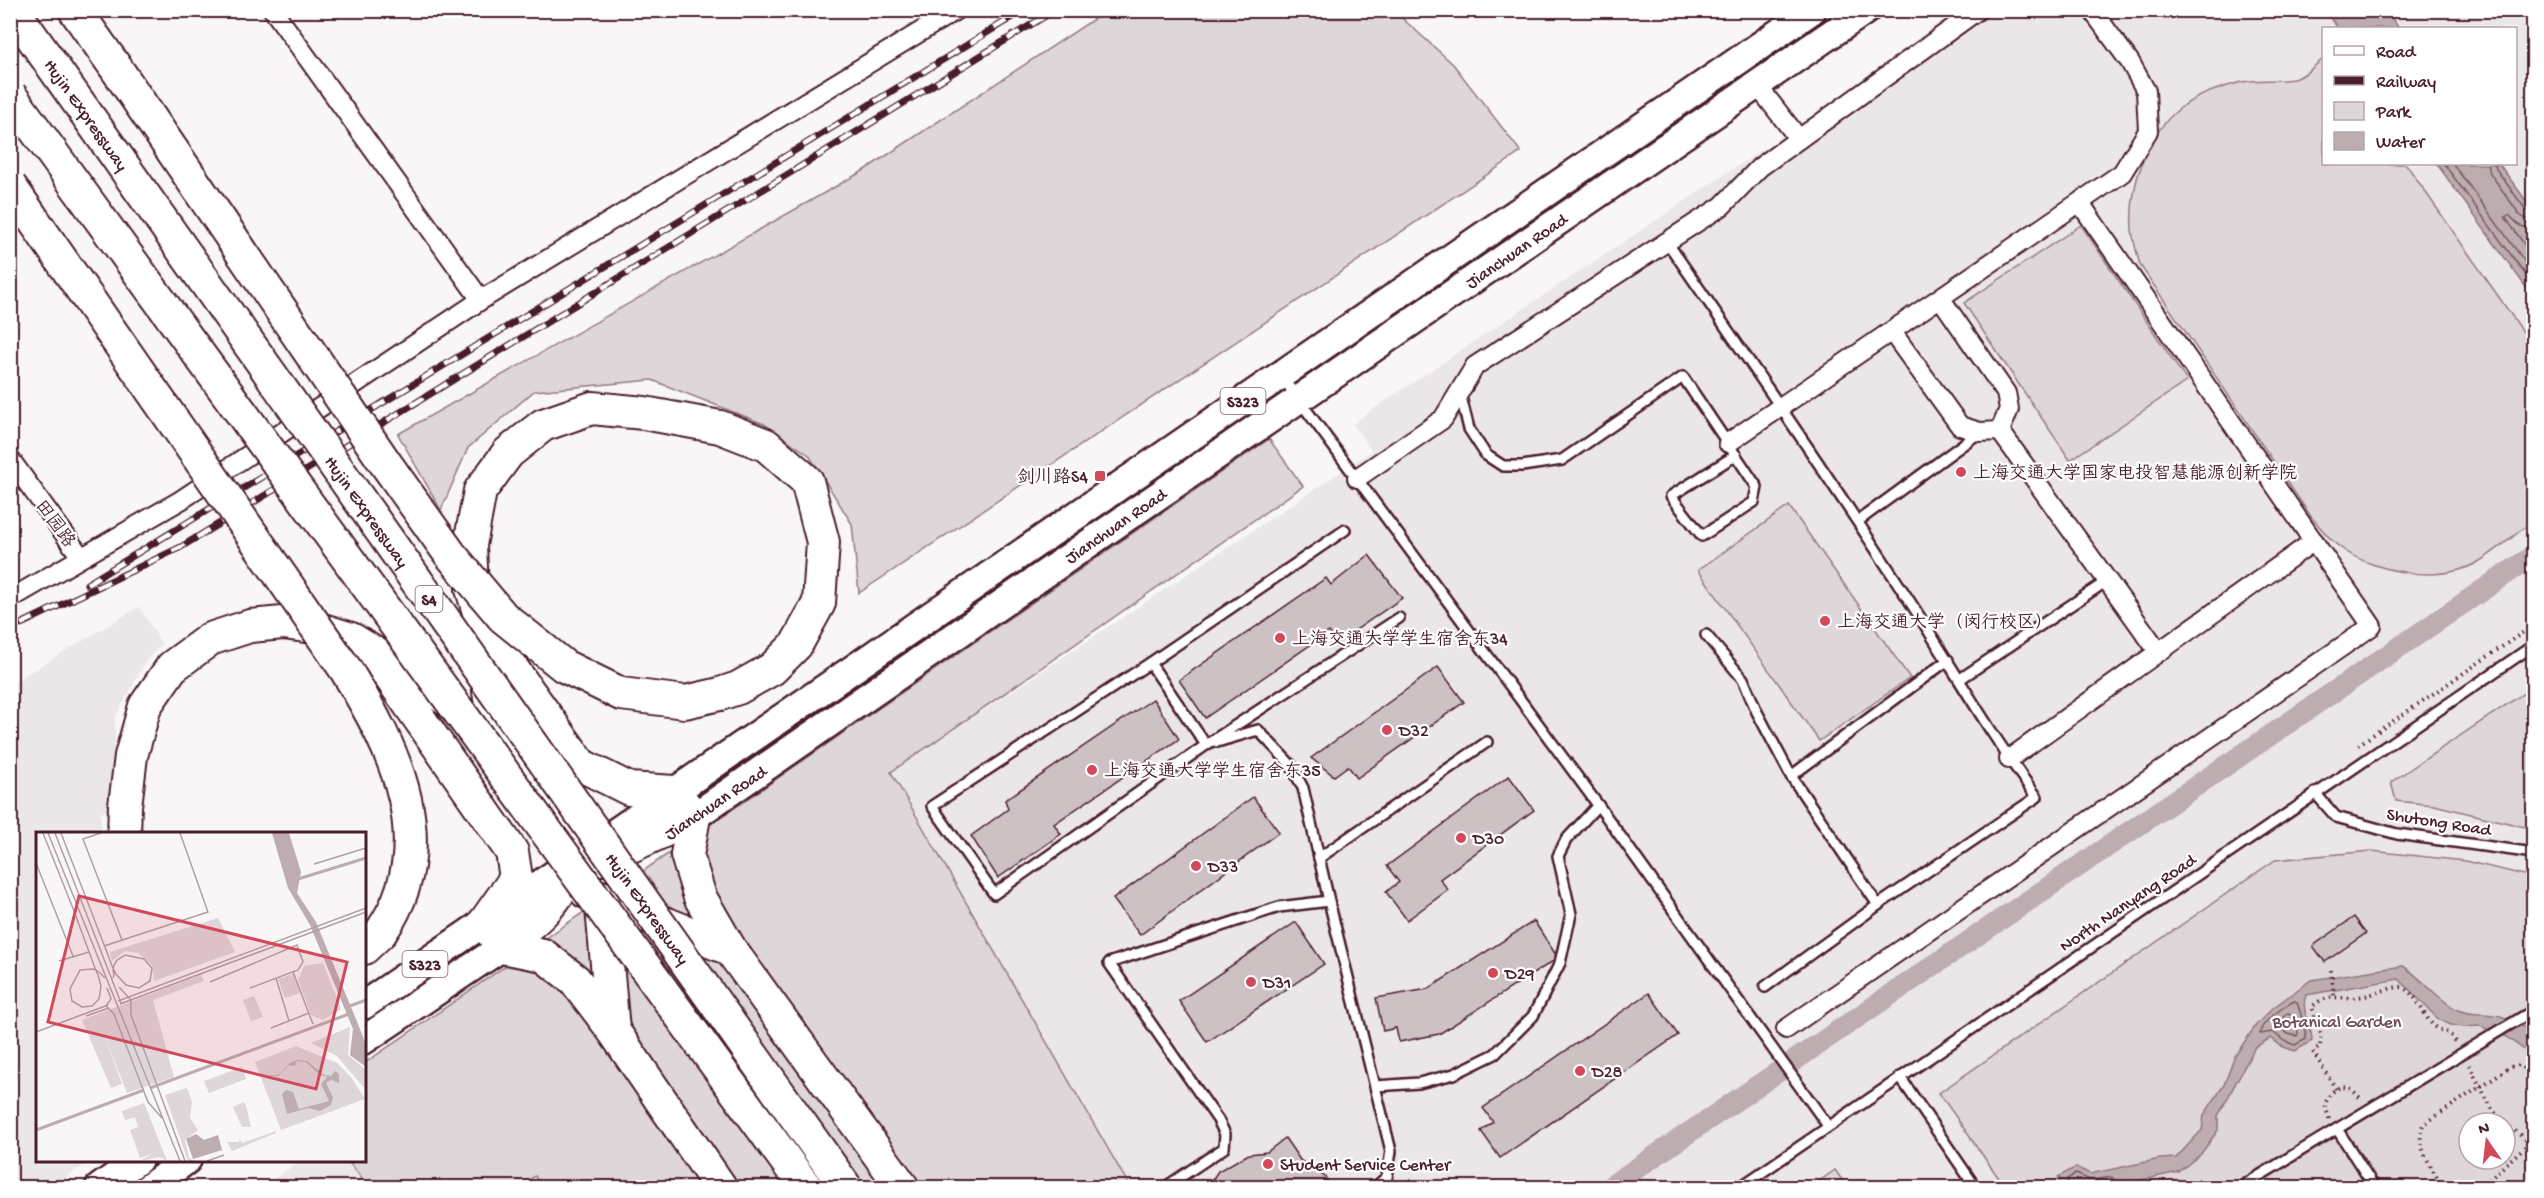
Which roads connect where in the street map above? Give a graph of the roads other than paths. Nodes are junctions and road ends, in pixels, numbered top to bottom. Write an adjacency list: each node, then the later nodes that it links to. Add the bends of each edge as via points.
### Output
1 (13, 10): 75 (highway, Hujin Expressway / S4, bridge)
2 (75, 10): 35 (highway, bridge, via 450,554 503,617 564,666 621,694 685,702 738,688 772,669 796,645 819,603 823,542 807,481 766,445 720,427 644,412 592,408 543,425 508,453 480,491 470,545 472,590)
3 (273, 10): 16 (street)
4 (956, 10): 16 (street)
5 (1812, 10): 18 (main road, Jianchuan Road / S323)
6 (1866, 10): 9 (main road, Jianchuan Road)
7 (1978, 10): 11 (street)
8 (2092, 10): 13 (street, via 2146,91 2148,131 2122,173)
9 (1757, 85): 11 (street); 20 (main road, Jianchuan Road)
10 (10, 95): 74 (highway, Hujin Expressway / S4, bridge)
11 (1798, 139): 14 (street, via 1760,167 1722,206)
12 (10, 186): 57 (highway, bridge, via 371,711 405,790 411,839 406,878 396,911)
13 (2080, 203): 15 (street); 29 (street)
14 (1667, 242): 19 (street, via 1475,366); 21 (lane)
15 (1941, 299): 17 (street); 22 (street, via 2006,393 2009,409)
16 (481, 300): 30 (street, via 181,500)
17 (1892, 332): 21 (street); 23 (street, via 1960,426)
18 (1281, 375): 20 (lane); 46 (main road, Jianchuan Road / S323)
19 (1460, 391): 24 (lane, via 1469,429 1486,455 1503,465 1562,460 1683,377); 26 (street, via 1443,419)
20 (1299, 399): 26 (lane); 49 (main road, Jianchuan Road)
21 (1781, 407): 24 (street); 27 (lane)
22 (2000, 431): 23 (street); 31 (street)
23 (1980, 432): 27 (lane)
24 (1732, 449): 24 (lane, via 1671,496 1702,536 1754,502 1757,487)
25 (10, 459): 30 (street, 田园路)
26 (1357, 478): 48 (lane)
27 (1858, 521): 39 (lane)
28 (1345, 530): 40 (lane)
29 (2314, 541): 37 (street); 62 (street, via 2372,626)
30 (81, 557): 32 (street)
31 (2107, 581): 37 (street); 41 (lane)
32 (10, 599)
33 (1399, 618): 43 (lane)
34 (1706, 635): 45 (lane, via 1743,678)
35 (489, 636): 46 (highway, via 580,765 629,789); 53 (highway, via 486,667 496,726)
36 (2534, 645): 47 (lane, North Nanyang Road)
37 (2158, 651): 44 (street)
38 (375, 654): 50 (highway, via 351,639 284,623 250,626 200,646 172,667 145,706 130,756); 53 (highway, via 458,708 485,739 545,828); 56 (highway, via 512,852 516,878)
39 (1948, 660): 41 (lane); 45 (lane)
40 (1150, 663): 43 (lane); 43 (lane, via 932,806 994,894)
41 (1960, 679): 44 (lane)
42 (1487, 742): 52 (lane)
43 (1206, 745): 52 (lane, via 1258,730 1291,765 1303,788)
44 (2009, 759): 55 (lane, via 2037,797)
45 (1791, 776): 55 (lane)
46 (674, 792): 49 (highway); 53 (highway)
47 (2315, 794): 51 (lane, Shutong Road, via 2336,817 2397,834); 65 (lane, North Nanyang Road)
48 (1598, 805): 66 (lane, via 1566,840 1558,856 1570,914 1560,963 1533,1016 1495,1054 1454,1074 1419,1083); 67 (lane)
49 (694, 818): 53 (highway); 58 (highway, via 687,855 700,897)
50 (124, 832)
51 (2534, 853)
52 (1319, 858): 54 (lane)
53 (584, 872): 56 (highway); 58 (highway); 63 (highway)
54 (1329, 901): 66 (lane); 77 (lane, via 1279,908 1109,963 1225,1134 1224,1148)
55 (1878, 905): 59 (lane)
56 (494, 934): 60 (main road, S323); 63 (highway, via 543,955 575,980); 64 (main road)
57 (373, 940)
58 (730, 949): 76 (highway)
59 (1765, 987)
60 (366, 1004)
61 (2534, 1010): 68 (lane)
62 (1786, 1029)
63 (613, 1030): 73 (highway)
64 (366, 1038)
65 (1900, 1077): 67 (lane, North Nanyang Road); 80 (lane)
66 (1376, 1086): 78 (lane, via 1391,1151 1387,1177)
67 (1828, 1126): 79 (lane, North Nanyang Road)
68 (2337, 1130): 81 (lane); 82 (lane)
69 (137, 1162): 71 (main road)
70 (186, 1162): 72 (main road)
71 (99, 1188)
72 (148, 1188)
73 (721, 1188)
74 (806, 1188)
75 (846, 1188)
76 (903, 1188)
77 (1164, 1188)
78 (1374, 1188)
79 (1739, 1188)
80 (1976, 1188)
81 (2239, 1188)
82 (2375, 1188)

